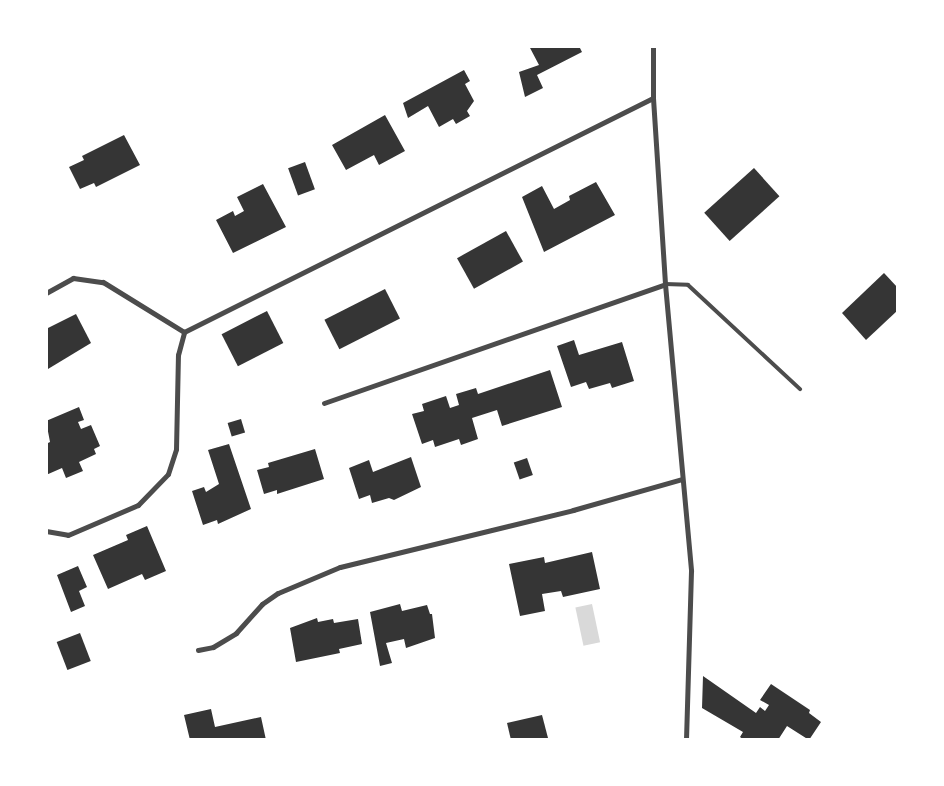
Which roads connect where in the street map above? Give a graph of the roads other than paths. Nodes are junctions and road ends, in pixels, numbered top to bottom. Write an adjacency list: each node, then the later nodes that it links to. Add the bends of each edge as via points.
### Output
1 (653, 46): 2 (street)
2 (653, 98): 3 (street); 5 (street)
3 (665, 284): 6 (lane, via 688,285); 7 (street); 8 (street)
4 (46, 293): 5 (street, via 73,278 103,282)
5 (184, 332): 9 (street, via 178,355 176,449 168,474 138,506 68,535)
6 (800, 389)
7 (324, 403)
8 (682, 479): 10 (street, via 573,510 340,567 278,593 246,618 236,633 213,647); 11 (street, via 691,571)
9 (46, 531)
10 (198, 650)
11 (686, 740)

